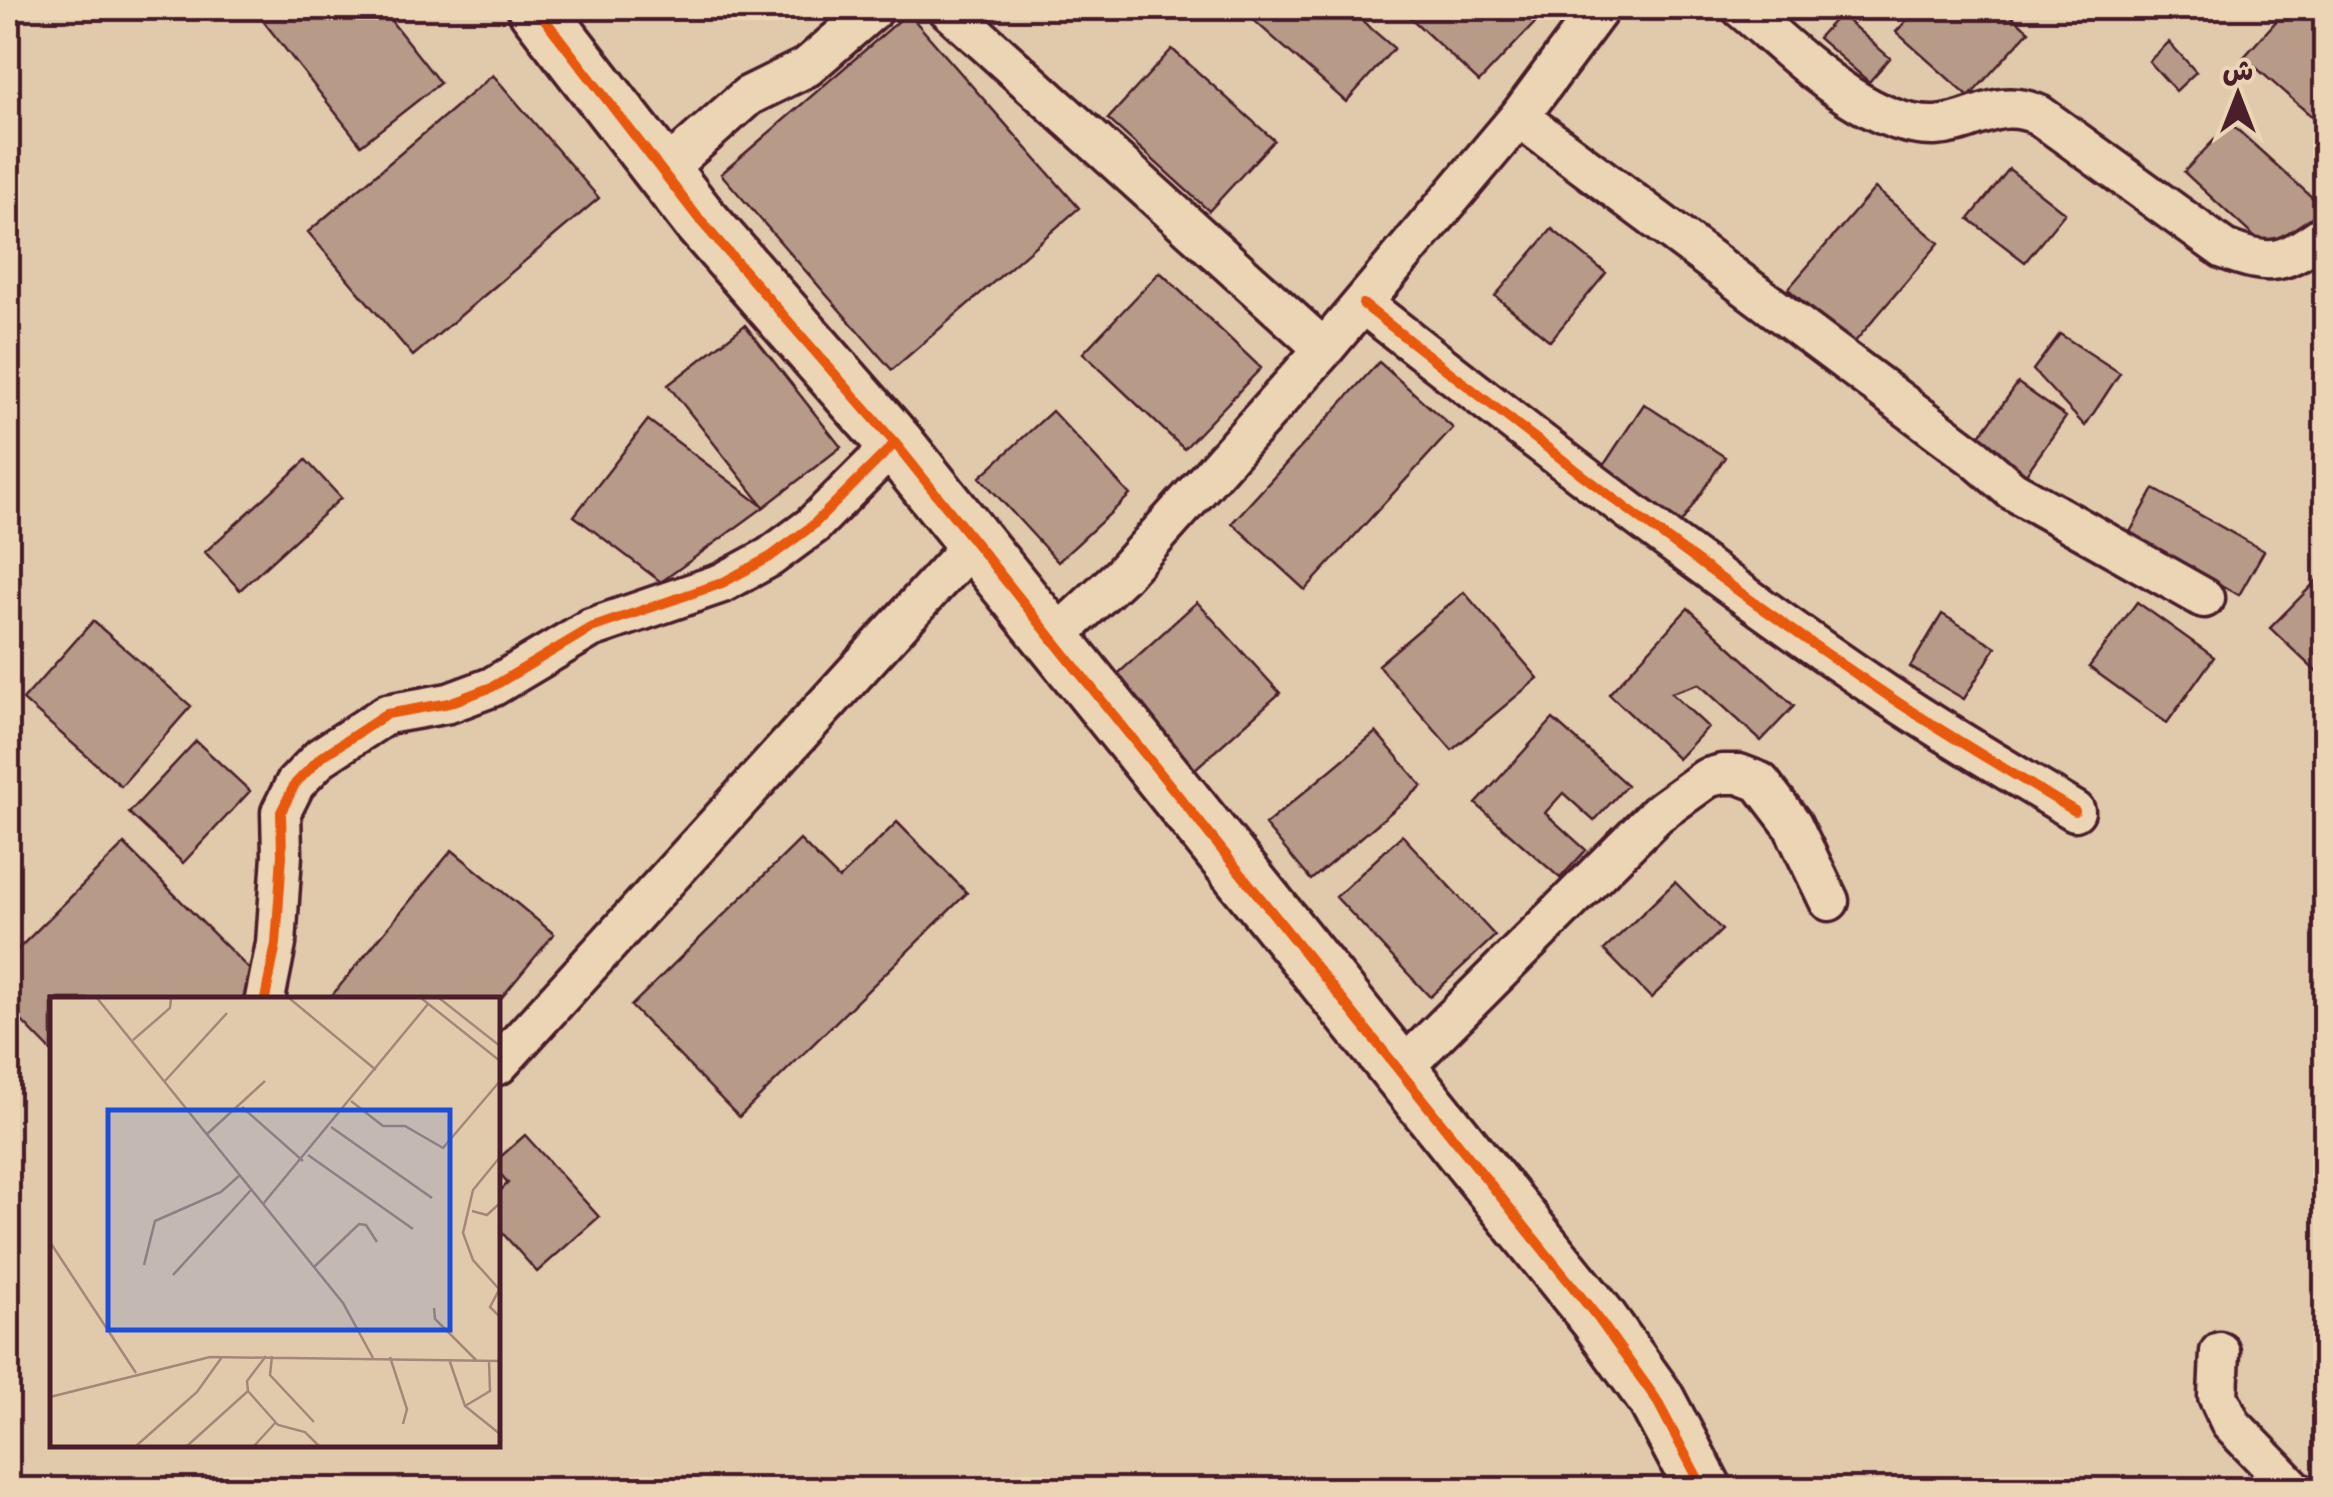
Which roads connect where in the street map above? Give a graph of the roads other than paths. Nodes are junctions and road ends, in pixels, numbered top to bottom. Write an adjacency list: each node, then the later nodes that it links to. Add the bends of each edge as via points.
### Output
1 (536, 8): 7 (street)
2 (875, 8): 7 (street, via 807,67 748,96)
3 (946, 8): 10 (street)
4 (1600, 8): 6 (street)
5 (1741, 8): 8 (street, via 1846,92 1903,122 1956,124 2003,106 2038,114 2224,249 2256,262 2281,260)
6 (1519, 117): 9 (street); 13 (street, via 2012,490)
7 (664, 172): 11 (street)
8 (2326, 233)
9 (1362, 304): 10 (street); 15 (street, via 1801,636)
10 (1324, 349): 14 (street, via 1121,576)
11 (894, 443): 12 (street); 17 (street, via 812,526 754,566 591,628 492,687 387,714 322,756 295,784 281,812 276,944)
12 (974, 542): 14 (street); 18 (street)
13 (2204, 598)
14 (1052, 640): 19 (street)
15 (2075, 811)
16 (1830, 901): 19 (street, via 1792,824 1760,782 1739,774 1707,778 1657,814)
17 (266, 997)
18 (500, 1063)
19 (1400, 1071): 21 (street, via 1628,1358)
20 (2220, 1352): 22 (street, via 2218,1396 2231,1424)
21 (1704, 1490)
22 (2295, 1490)

